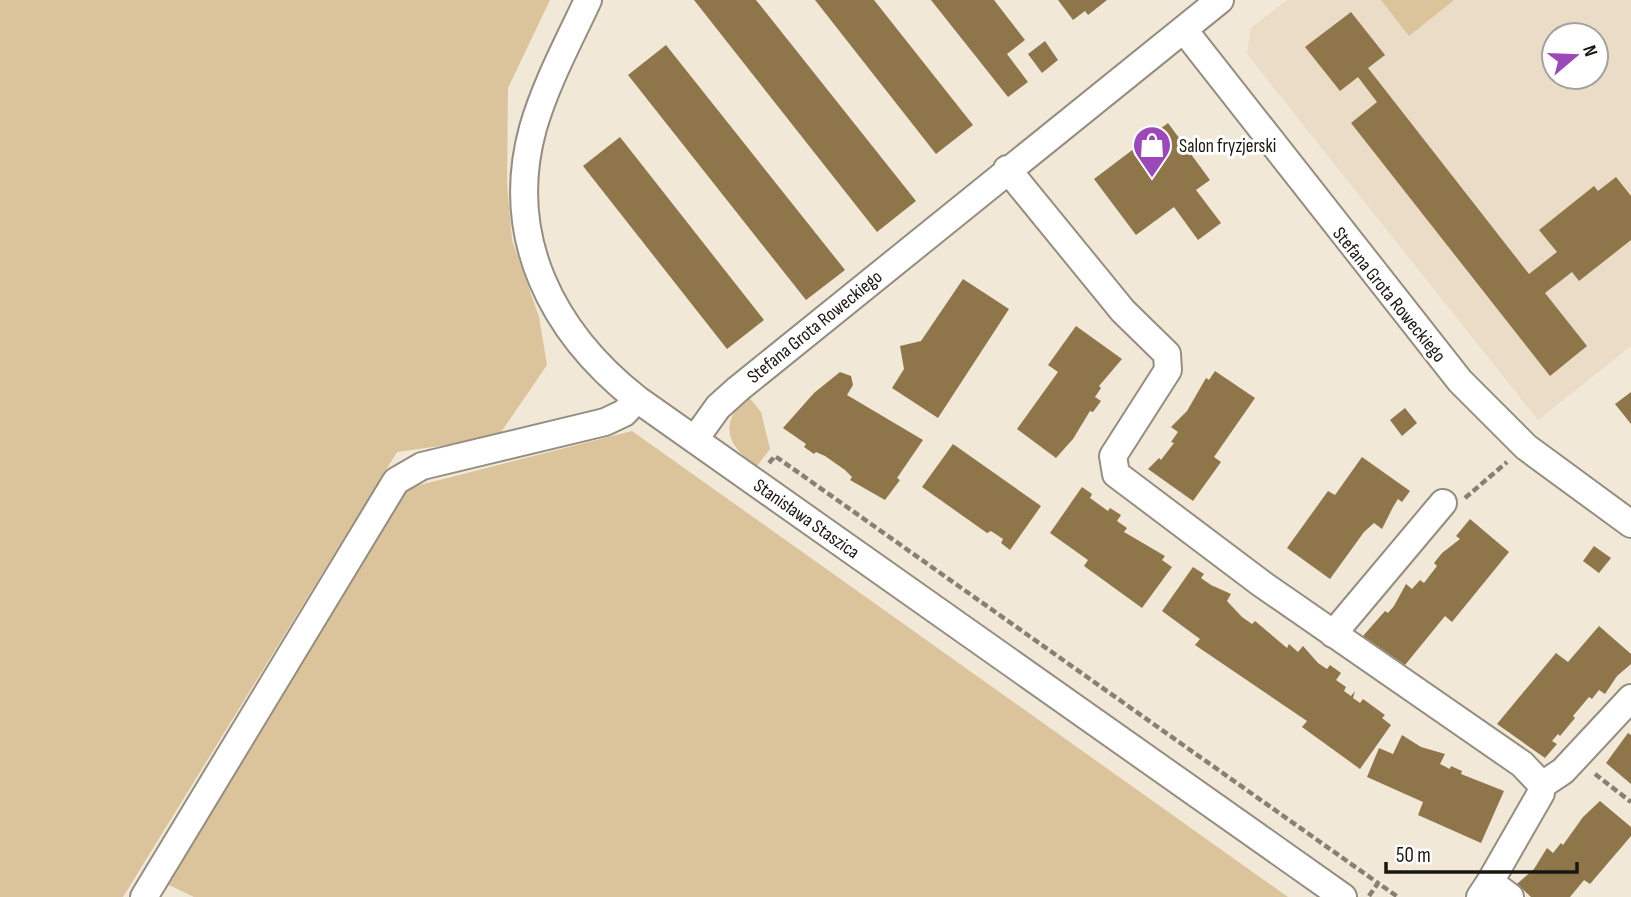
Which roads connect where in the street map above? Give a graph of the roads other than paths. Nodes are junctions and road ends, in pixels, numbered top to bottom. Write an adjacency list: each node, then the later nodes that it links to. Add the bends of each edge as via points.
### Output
1 (588, 0): 5 (street, Stanisława Staszica, via 533,130 526,174 529,234 543,284 562,320 587,354)
2 (1220, 0): 3 (street, Stefana Grota Roweckiego)
3 (1184, 30): 4 (street, Stefana Grota Roweckiego); 8 (street, Stefana Grota Roweckiego, via 1468,390 1526,447)
4 (1007, 169): 6 (street, Stefana Grota Roweckiego, via 728,397); 9 (street, via 1123,312 1167,354 1168,370 1113,456 1116,474)
5 (637, 399): 6 (street, Stanisława Staszica); 13 (street, via 624,413 605,422 422,466 396,481)
6 (695, 439): 14 (street, Stanisława Staszica)
7 (1443, 503): 9 (street)
8 (1631, 524)
9 (1334, 634): 11 (street, via 1522,764)
10 (1631, 698): 11 (street, via 1563,771)
11 (1542, 785): 12 (street)
12 (1494, 892)
13 (144, 897)
14 (1343, 897)

